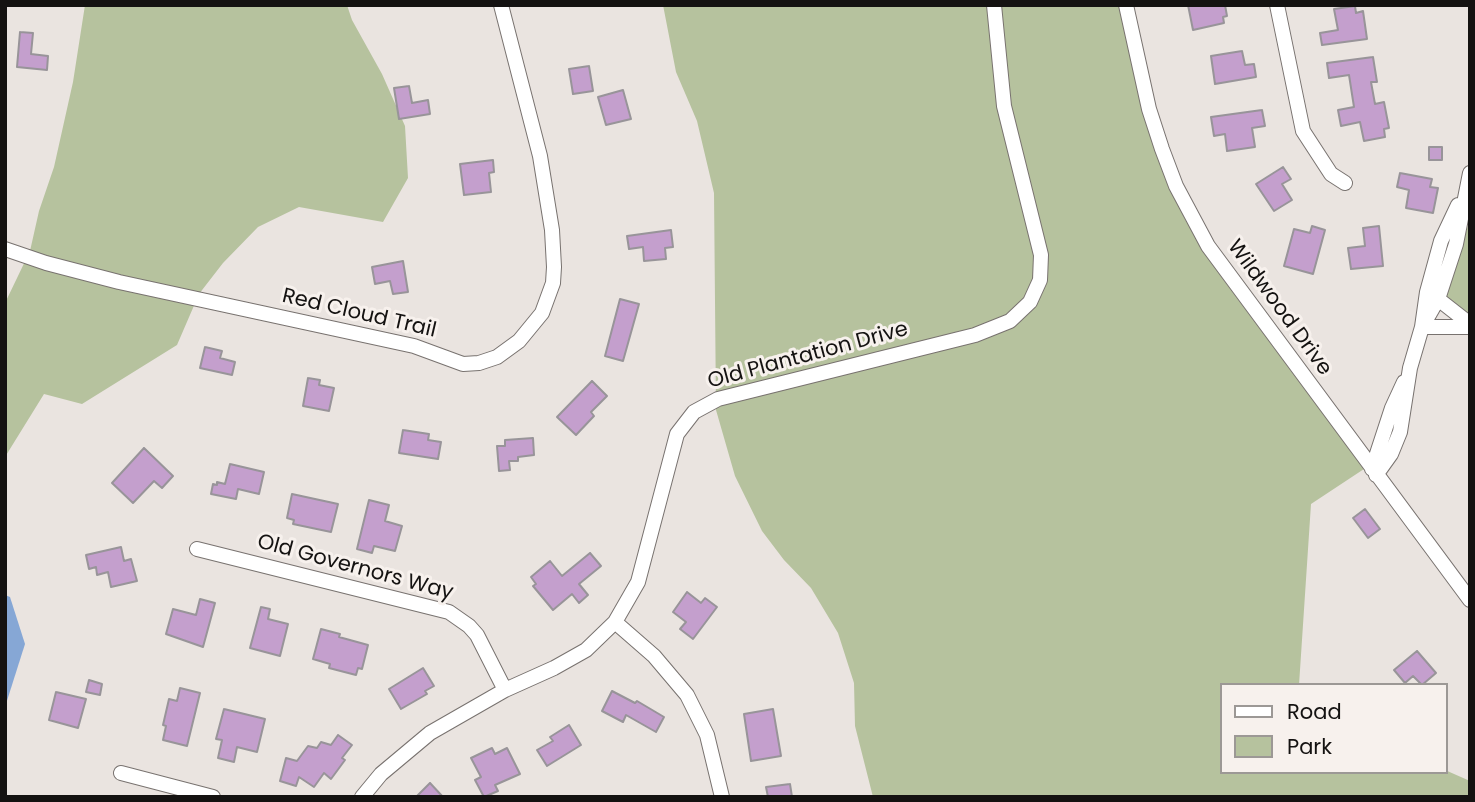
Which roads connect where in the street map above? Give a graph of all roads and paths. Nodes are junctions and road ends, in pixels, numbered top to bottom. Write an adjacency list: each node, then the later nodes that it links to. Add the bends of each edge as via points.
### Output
1 (501, 5): 8 (street, Red Cloud Trail, via 540,156 554,267 542,313 519,341 497,358 463,364 414,346 119,282)
2 (994, 5): 15 (street, Old Plantation Drive, via 1004,106 1041,255 1040,280 1030,302 1010,321 975,335 718,399 694,412 677,434 638,582)
3 (1126, 5): 12 (street, Wildwood Drive, via 1149,109 1191,217 1227,274)
4 (1276, 5): 6 (street, via 1303,131 1331,174)
5 (1470, 173): 7 (street)
6 (1345, 183)
7 (1465, 188): 9 (street, via 1457,244); 11 (street, via 1441,241)
8 (5, 249)
9 (1438, 299): 10 (street); 11 (street)
10 (1470, 326): 11 (street)
11 (1422, 327): 12 (street, via 1400,432 1391,454)
12 (1374, 472): 14 (street, Wildwood Drive)
13 (197, 549): 16 (street, Old Governors Way, via 449,612 477,635)
14 (1470, 600)
15 (615, 622): 16 (street, Old Plantation Drive, via 586,650); 20 (street, via 654,656 687,695 707,735)
16 (505, 690): 19 (street, Old Plantation Drive, via 430,733)
17 (121, 773): 18 (street)
18 (213, 797)
19 (362, 797)
20 (722, 797)

